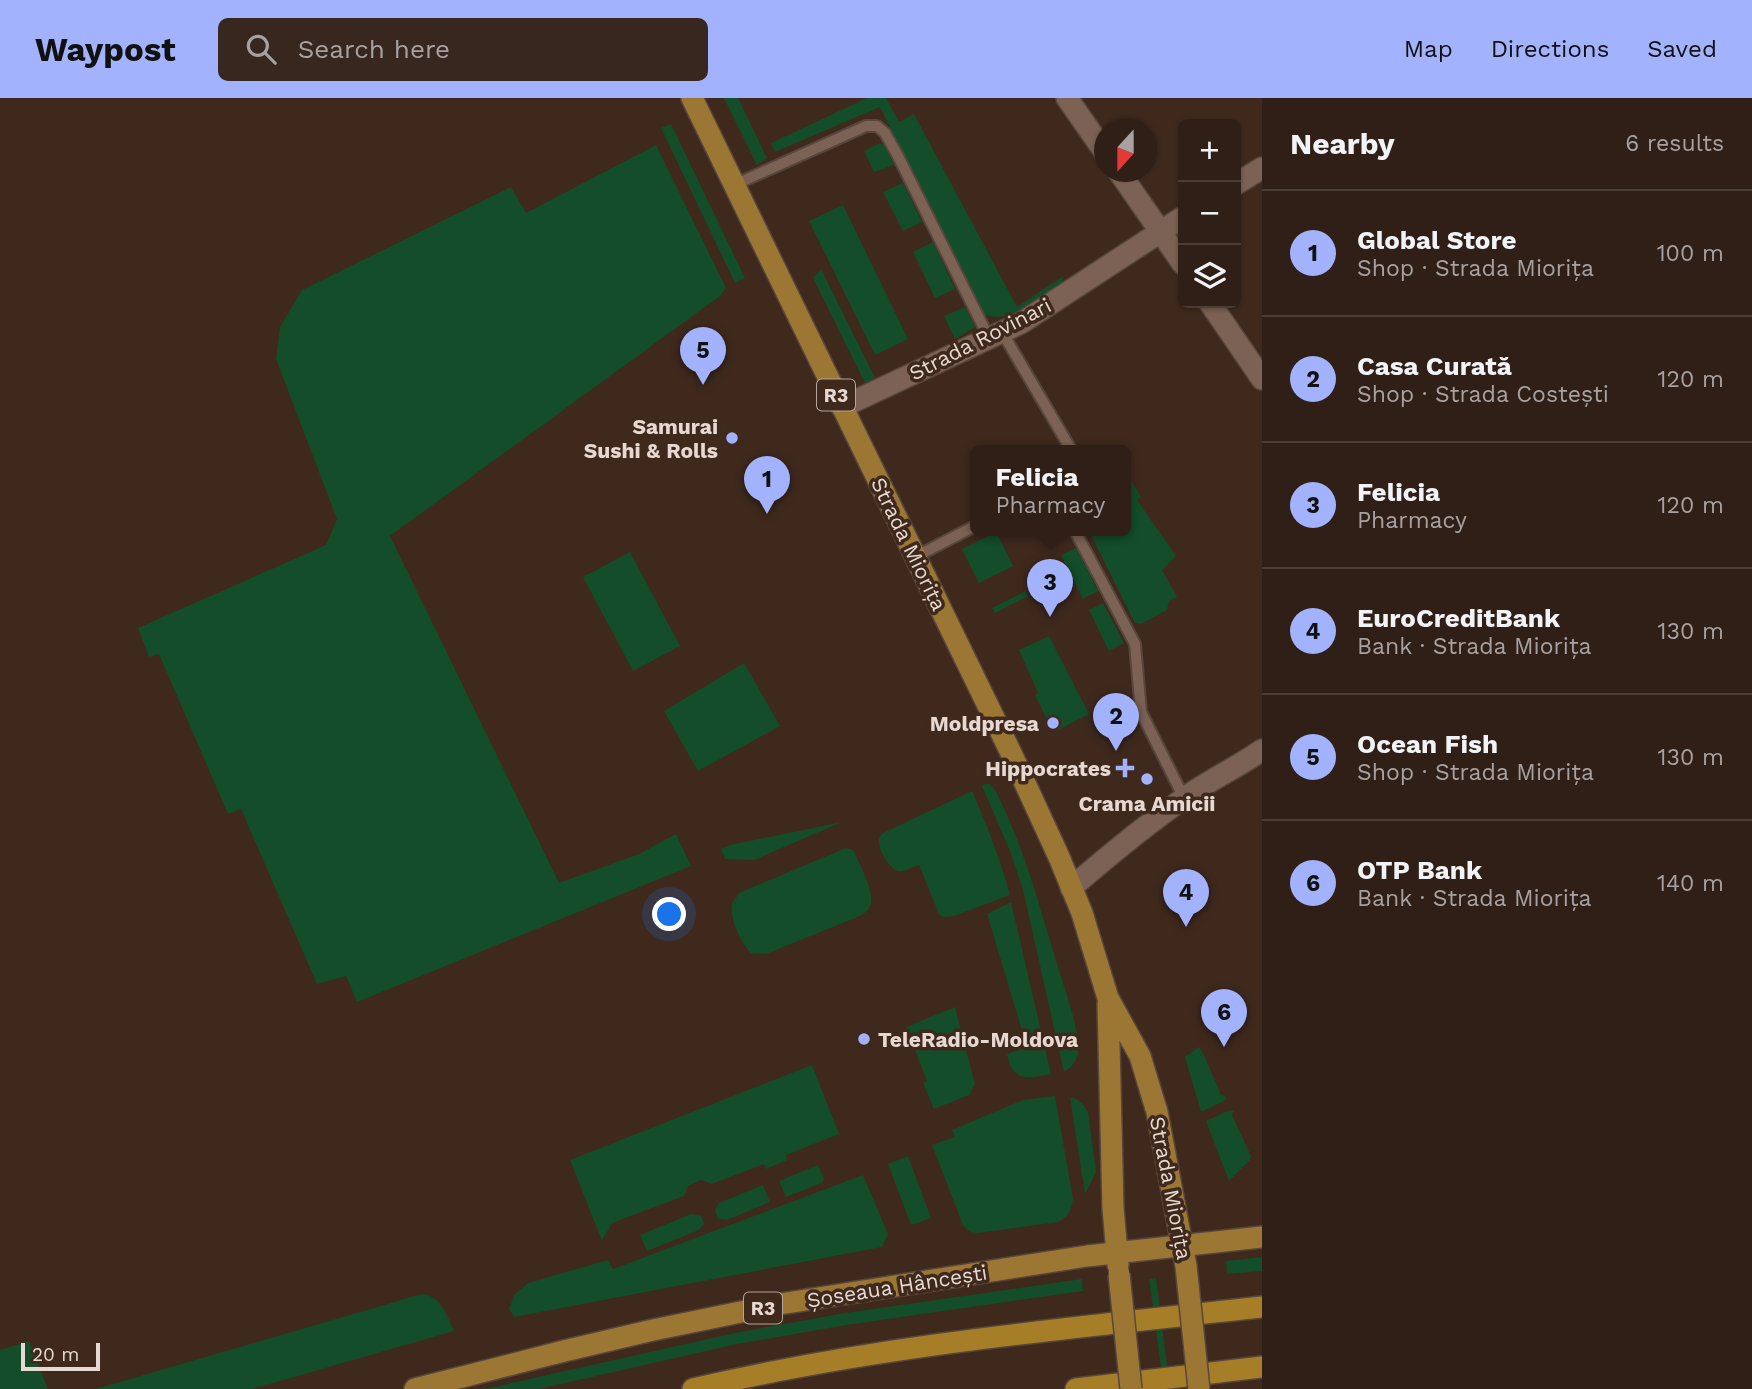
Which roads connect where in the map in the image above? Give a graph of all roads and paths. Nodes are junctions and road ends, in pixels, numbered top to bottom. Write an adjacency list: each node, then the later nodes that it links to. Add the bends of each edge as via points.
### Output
1 (692, 98): 7 (main road, Strada Miorița / R3)
2 (1067, 98): 3 (street)
3 (1094, 137)
4 (1262, 168): 6 (street)
5 (1126, 182): 9 (street)
6 (1239, 182)
7 (734, 184): 12 (lane, via 866,126 877,126 898,156); 14 (main road, Strada Miorița / R3)
8 (1178, 220): 9 (street, Strada Rovinari)
9 (1161, 232): 10 (street); 12 (street, Strada Rovinari, via 1021,323)
10 (1178, 257)
11 (1213, 308): 13 (street)
12 (995, 335): 14 (street, Strada Rovinari); 15 (lane)
13 (1262, 379)
14 (842, 407): 18 (main road, Strada Miorița / R3)
15 (1068, 445)
16 (970, 529): 18 (lane)
17 (1078, 536): 20 (lane, via 1136,644 1141,712)
18 (915, 557): 21 (main road, Strada Miorița / R3)
19 (1262, 750): 20 (street)
20 (1184, 798): 21 (street)
21 (1071, 888): 22 (main road, Strada Miorița / R3)
22 (1108, 998): 24 (main road, Strada Miorița / R3); 25 (main road, Strada Miorița / R3, via 1140,1056 1154,1101)
23 (1262, 1237): 25 (main road, Șoseaua Hâncești / R3)
24 (1117, 1252): 25 (main road, Șoseaua Hâncești / R3); 28 (main road, Șoseaua Hâncești / R3, via 780,1304 640,1333); 31 (main road, Strada Miorița / R3, bridge)
25 (1184, 1256): 32 (main road, Strada Miorița / R3, bridge)
26 (1262, 1307): 29 (highway, via 910,1349)
27 (1262, 1367): 30 (highway)
28 (415, 1389)
29 (693, 1389)
30 (1076, 1389)
31 (1131, 1389)
32 (1199, 1389)

